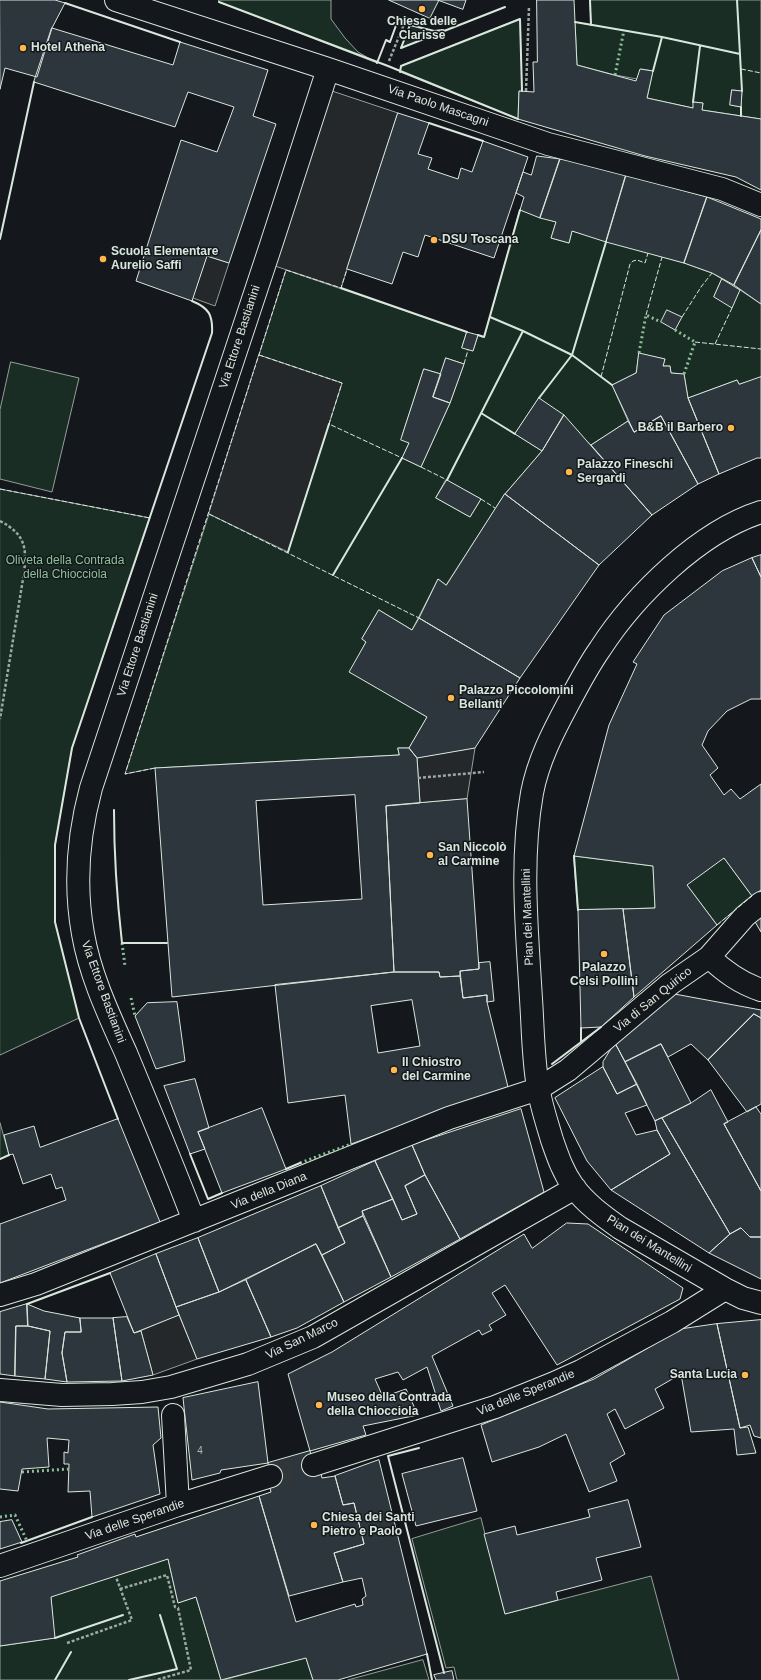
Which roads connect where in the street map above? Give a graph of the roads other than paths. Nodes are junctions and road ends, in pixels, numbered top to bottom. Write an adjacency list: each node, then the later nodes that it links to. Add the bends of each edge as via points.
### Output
1 (116, 0): 2 (street, Via Paolo Mascagni)
2 (328, 69): 3 (street, Via Paolo Mascagni, via 548,144 722,189); 10 (street, Via Ettore Bastianini, via 91,788 80,840 79,900 86,949 105,1005)
3 (761, 205)
4 (761, 512): 8 (street, Pian dei Mantellini, via 710,537 688,553 639,600 601,647 543,754 532,794 526,878)
5 (761, 903): 6 (street, Via di San Quirico, via 745,916)
6 (709, 957): 7 (street, via 740,982); 8 (street, Via di San Quirico, via 670,984 568,1070)
7 (761, 990)
8 (538, 1088): 9 (street, Pian dei Mantellini, via 558,1157); 10 (street, Via della Diana, via 449,1118)
9 (575, 1188): 11 (street, Pian dei Mantellini, via 604,1217 620,1228); 14 (street, Via San Marco, via 313,1337 248,1364 171,1387 142,1392 62,1395)
10 (194, 1221): 12 (street, Via della Diana, via 36,1284)
11 (725, 1290): 13 (street, Pian dei Mantellini); 16 (street, Via delle Sperandie, via 672,1322 546,1386 495,1407)
12 (0, 1295)
13 (761, 1303)
14 (0, 1390)
15 (172, 1415): 18 (street)
16 (313, 1465)
17 (271, 1476): 18 (street, Via delle Sperandie)
18 (178, 1505): 19 (street, Via delle Sperandie)
19 (0, 1566)

